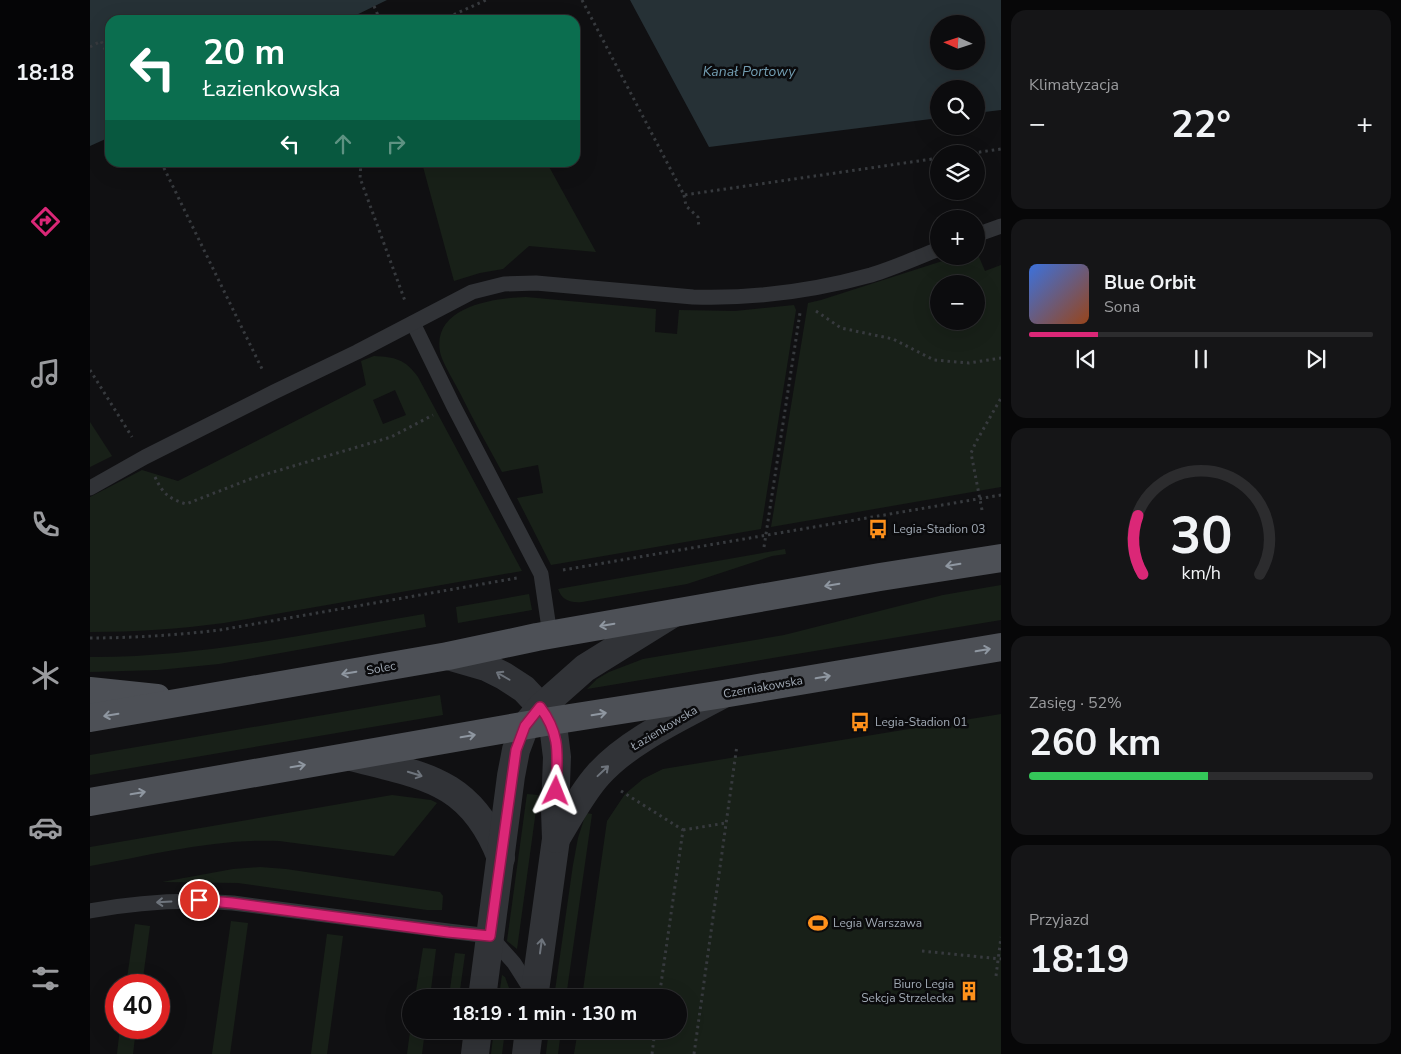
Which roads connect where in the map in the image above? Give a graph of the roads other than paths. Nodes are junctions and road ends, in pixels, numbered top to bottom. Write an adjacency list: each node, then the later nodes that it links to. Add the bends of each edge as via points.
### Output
1 (1001, 226): 2 (lane)
2 (985, 232)
3 (930, 252): 4 (lane, via 803,296 715,298 536,282 504,284 472,292)
4 (413, 323): 5 (lane); 8 (lane, via 541,574)
5 (90, 488)
6 (1001, 558): 7 (main road, one-way to 7)
7 (672, 614): 8 (main road, Solec, one-way to 8); 15 (street, via 585,668)
8 (550, 635): 10 (main road, Solec)
9 (1001, 647): 12 (main road, Czerniakowska, one-way to 9)
10 (448, 656): 13 (main road, Solec, one-way to 13); 15 (street, Łazienkowska, one-way to 10, via 524,689 486,667)
11 (90, 691): 13 (main road)
12 (723, 694): 15 (main road, Czerniakowska, one-way to 12); 18 (street, Łazienkowska, one-way to 12, via 599,773 650,734)
13 (194, 701): 14 (main road, Solec, one-way to 14)
14 (90, 718)
15 (539, 718): 16 (main road, one-way to 15); 18 (street, Łazienkowska, via 556,739); 19 (street, via 516,750)
16 (351, 757): 17 (main road, one-way to 16); 19 (street, one-way to 19, via 416,774 448,788 480,817)
17 (90, 802)
18 (556, 840): 24 (street, Łazienkowska, one-way to 18)
19 (501, 858): 21 (street)
20 (90, 910): 21 (lane, one-way to 20, via 199,900)
21 (490, 936): 22 (street); 23 (lane)
22 (483, 989)
23 (530, 989)
24 (535, 989)
25 (476, 1039): 27 (street)
26 (528, 1039): 28 (street)
27 (474, 1054)
28 (526, 1054)

